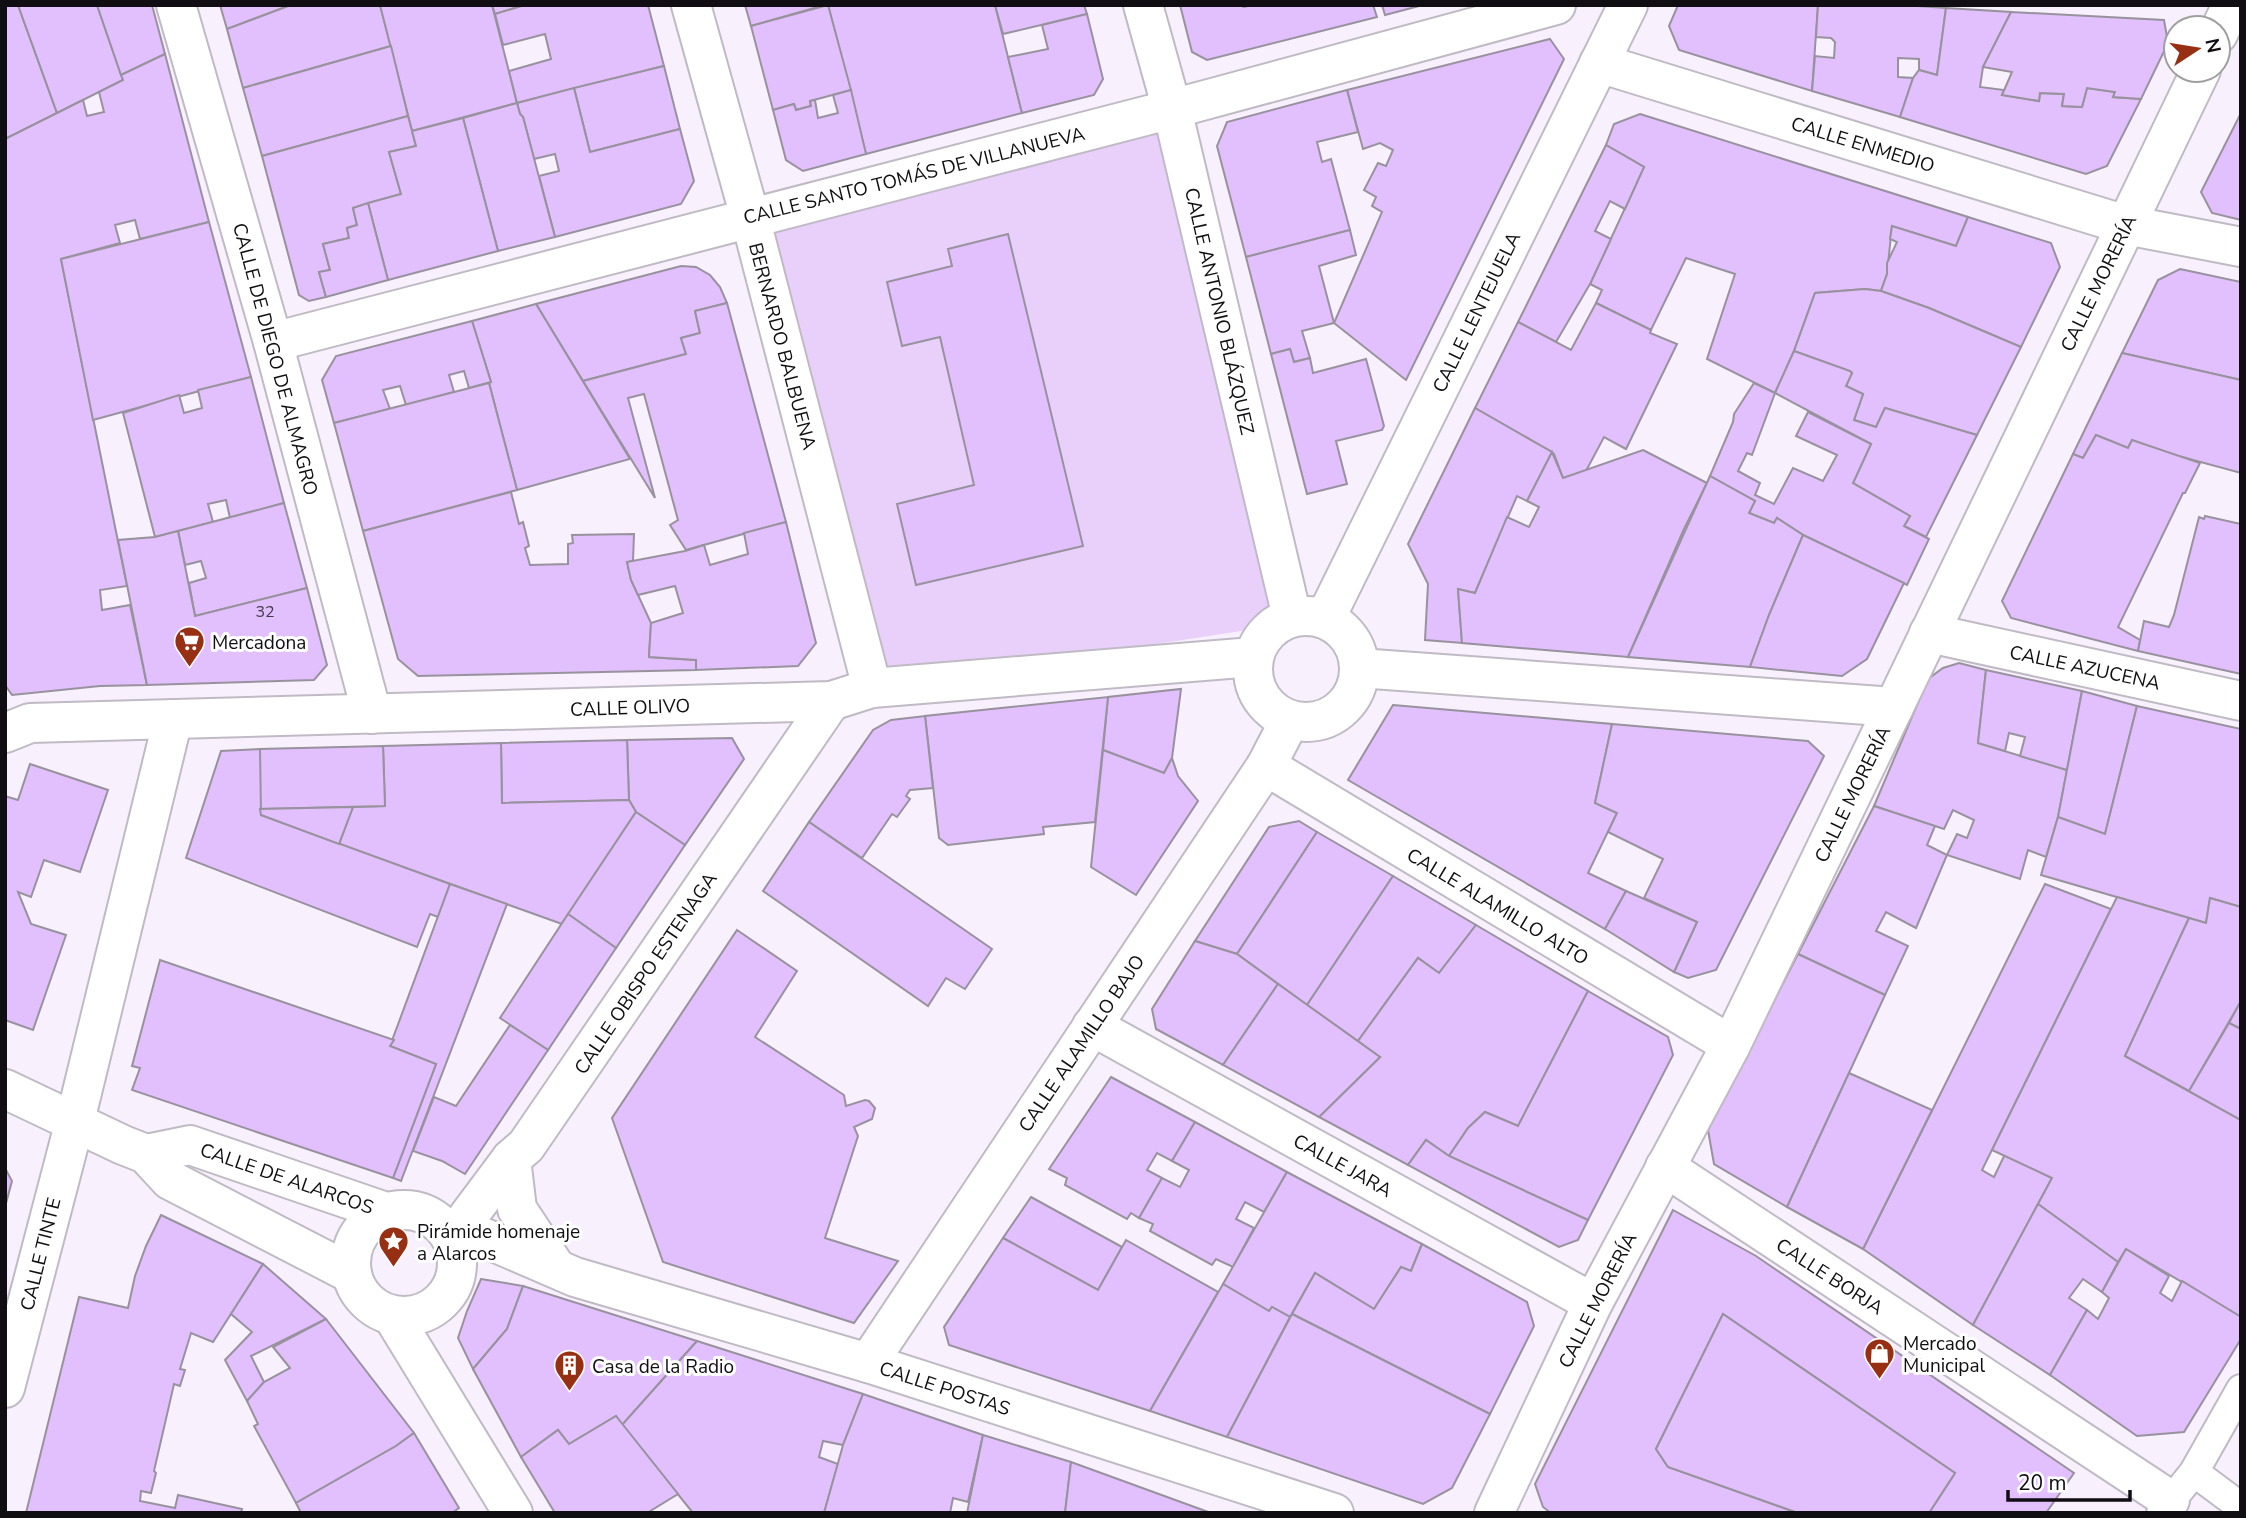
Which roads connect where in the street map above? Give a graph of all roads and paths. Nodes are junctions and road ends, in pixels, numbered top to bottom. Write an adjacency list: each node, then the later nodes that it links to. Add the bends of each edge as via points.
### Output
1 (176, 5): 12 (street, CALLE DE DIEGO DE ALMAGRO)
2 (691, 5): 9 (street, BERNARDO BALBUENA)
3 (1143, 5): 8 (street, CALLE ANTONIO BLÁZQUEZ)
4 (1556, 5): 8 (street, CALLE SANTO TOMÁS DE VILLANUEVA)
5 (1628, 5): 6 (street, CALLE LENTEJUELA)
6 (1600, 64): 10 (street, CALLE ENMEDIO); 13 (street, CALLE LENTEJUELA)
7 (2194, 84): 10 (street, CALLE MORERÍA)
8 (1172, 109): 9 (street, CALLE SANTO TOMÁS DE VILLANUEVA); 13 (street, CALLE ANTONIO BLÁZQUEZ)
9 (750, 218): 12 (street, CALLE SANTO TOMÁS DE VILLANUEVA); 17 (street, BERNARDO BALBUENA)
10 (2126, 225): 11 (street, CALLE ENMEDIO); 14 (street, CALLE MORERÍA)
11 (2241, 247)
12 (273, 342): 21 (street, CALLE DE DIEGO DE ALMAGRO)
13 (1308, 618): 15 (street, via 1273,626); 16 (street, via 1342,629 1354,647)
14 (1929, 633): 19 (street, CALLE AZUCENA); 20 (street, CALLE MORERÍA)
15 (1253, 657): 17 (street, CALLE OLIVO); 23 (street, via 1255,686 1271,710)
16 (1359, 668): 20 (street); 23 (street, via 1354,692 1340,710 1311,722)
17 (872, 688): 18 (street, CALLE OLIVO)
18 (831, 701): 21 (street, CALLE OLIVO); 31 (street, CALLE OBISPO ESTENAGA, via 526,1146)
19 (2241, 701)
20 (1894, 707): 27 (street, CALLE MORERÍA)
21 (372, 714): 22 (street, CALLE OLIVO)
22 (173, 719): 24 (street, CALLE OLIVO, via 30,723); 29 (street, CALLE TINTE)
23 (1290, 720): 25 (street, CALLE ALAMILLO BAJO)
24 (5, 733)
25 (1266, 766): 26 (street, CALLE ALAMILLO BAJO); 27 (street, CALLE ALAMILLO ALTO)
26 (1092, 1026): 37 (street, CALLE JARA); 39 (street, CALLE ALAMILLO BAJO)
27 (1731, 1045): 32 (street, CALLE MORERÍA)
28 (5, 1089): 29 (street)
29 (75, 1121): 30 (street); 40 (street, CALLE TINTE)
30 (146, 1154): 33 (street, CALLE DE ALARCOS, via 190,1145); 36 (street, via 170,1180)
31 (511, 1159): 34 (street, CALLE OBISPO ESTENAGA); 35 (street, via 517,1209)
32 (1665, 1167): 37 (street, CALLE MORERÍA); 42 (street, CALLE BORJA)
33 (386, 1212): 34 (street, via 422,1212); 36 (street, via 362,1230 354,1248)
34 (455, 1233): 35 (street, CALLE POSTAS); 38 (street, via 457,1271 442,1301 416,1315)
35 (556, 1268): 39 (street, CALLE POSTAS)
36 (352, 1275): 38 (street, via 360,1293)
37 (1593, 1303): 46 (street, CALLE MORERÍA)
38 (392, 1315): 44 (street)
39 (868, 1363): 45 (street, CALLE POSTAS)
40 (5, 1388)
41 (2241, 1389): 42 (street)
42 (2175, 1495): 43 (street)
43 (2241, 1507)
44 (513, 1513)
45 (1334, 1513)
46 (1494, 1513)

